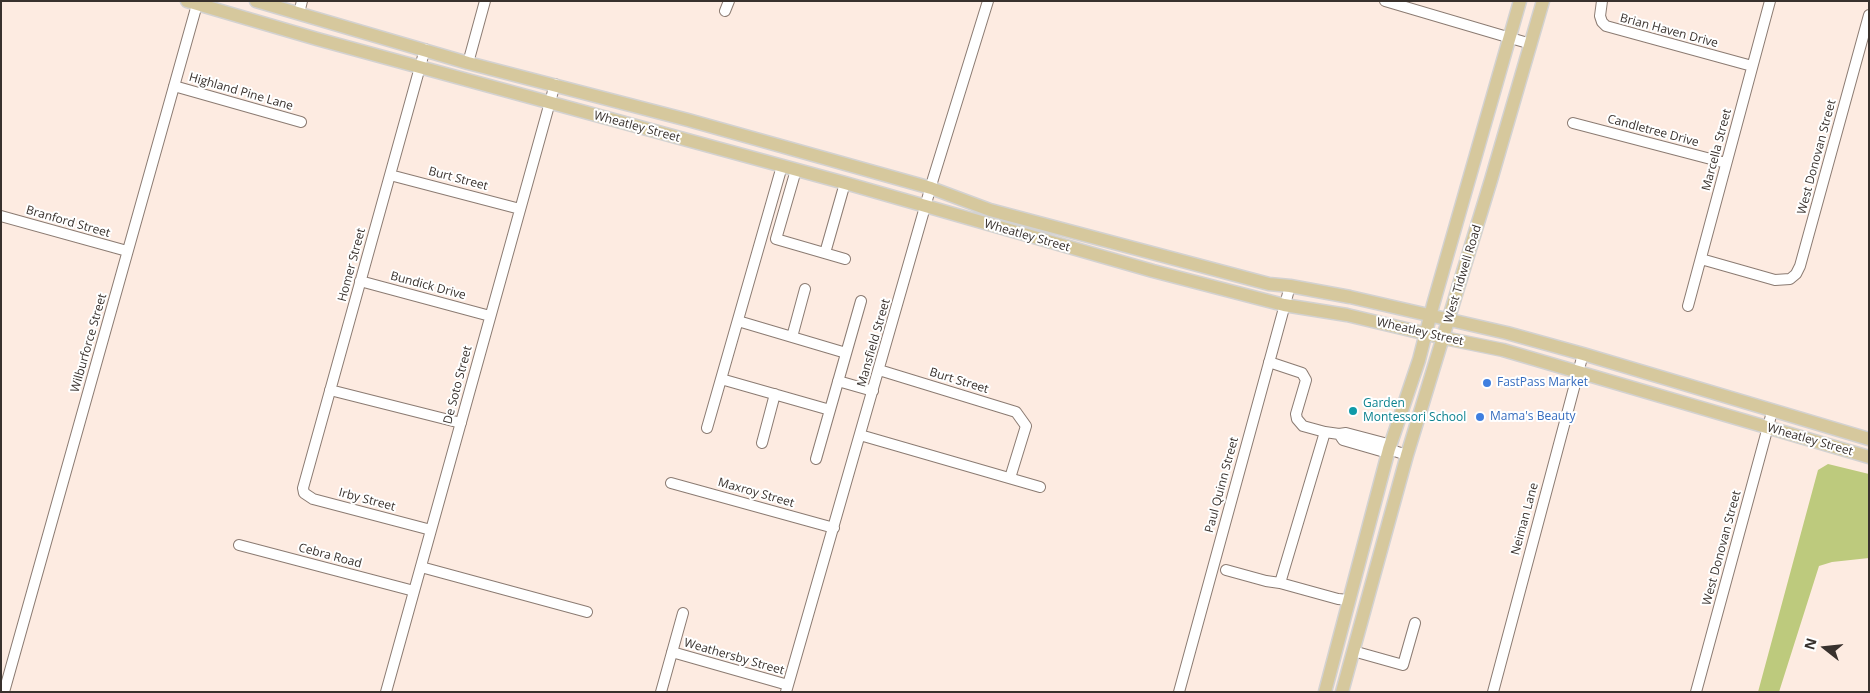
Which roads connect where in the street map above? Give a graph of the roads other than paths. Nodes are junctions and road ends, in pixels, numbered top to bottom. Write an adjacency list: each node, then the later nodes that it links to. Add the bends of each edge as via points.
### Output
1 (256, 1): 10 (main road, Wheatley Street)
2 (485, 1): 17 (street)
3 (988, 1): 35 (street, Mansfield Street)
4 (1385, 1): 13 (street)
5 (1520, 1): 13 (main road, West Tidwell Road)
6 (1542, 1): 15 (main road, West Tidwell Road)
7 (1602, 1): 18 (street, Brian Haven Drive, via 1600,16 1606,26)
8 (1770, 1): 18 (street, Marcella Street)
9 (194, 2): 14 (main road, Wheatley Street); 21 (street, Wilburforce Street)
10 (300, 7): 12 (main road, Wheatley Street)
11 (1869, 15): 45 (street, West Donovan Street, via 1796,274 1782,281)
12 (323, 20): 14 (main road); 16 (main road, Wheatley Street)
13 (1510, 38): 15 (street); 32 (main road, West Tidwell Road)
14 (317, 39): 19 (main road, Wheatley Street)
15 (1531, 44): 33 (main road, West Tidwell Road)
16 (425, 49): 17 (main road, Wheatley Street); 19 (street, Homer Street)
17 (468, 63): 20 (main road, Wheatley Street)
18 (1752, 66): 28 (street, Marcella Street)
19 (419, 67): 22 (main road, Wheatley Street); 31 (street, Homer Street)
20 (555, 84): 22 (street, De Soto Street); 23 (main road, Wheatley Street)
21 (174, 86): 24 (street, Highland Pine Lane); 41 (street, Wilburforce Street)
22 (550, 103): 26 (main road, Wheatley Street); 37 (street, De Soto Street)
23 (679, 118): 26 (main road); 27 (main road, Wheatley Street)
24 (301, 122)
25 (1573, 122): 28 (street, Candletree Drive)
26 (674, 138): 29 (main road, Wheatley Street)
27 (801, 152): 30 (main road); 35 (main road, Wheatley Street)
28 (1726, 163): 45 (street, Marcella Street)
29 (782, 166): 30 (main road, Wheatley Street); 55 (street)
30 (796, 170): 34 (main road, Wheatley Street); 42 (street, via 776,239)
31 (390, 175): 37 (street, Burt Street); 47 (street, Homer Street)
32 (1470, 176): 33 (main road); 54 (main road, West Tidwell Road)
33 (1491, 180): 56 (main road, West Tidwell Road)
34 (845, 183): 36 (main road, Wheatley Street); 42 (street)
35 (931, 188): 36 (street, Mansfield Street); 39 (main road, Wheatley Street, via 990,210)
36 (925, 206): 40 (main road, Wheatley Street); 63 (street, Mansfield Street)
37 (520, 208): 53 (street, De Soto Street)
38 (1, 216): 41 (street, Branford Street)
39 (1049, 224): 40 (main road); 43 (main road, Wheatley Street)
40 (1044, 241): 46 (main road, Wheatley Street)
41 (127, 252): 101 (street, Wilburforce Street)
42 (825, 253): 44 (street)
43 (1168, 257): 46 (main road); 48 (main road, Wheatley Street, via 1269,284)
44 (845, 259)
45 (1701, 259): 52 (street, Marcella Street)
46 (1163, 274): 51 (main road, Wheatley Street)
47 (360, 281): 53 (street, Bundick Drive); 67 (street, Homer Street)
48 (1290, 286): 51 (street, Paul Quinn Street); 54 (main road, Wheatley Street)
49 (805, 289): 58 (street)
50 (861, 301): 60 (street)
51 (1284, 305): 57 (main road, Wheatley Street); 62 (street, Paul Quinn Street)
52 (1688, 306)
53 (490, 316): 72 (street, De Soto Street)
54 (1431, 316): 56 (main road, Wheatley Street); 57 (main road, West Tidwell Road)
55 (738, 321): 58 (street); 65 (street)
56 (1449, 321): 59 (main road, West Tidwell Road); 61 (main road, Wheatley Street)
57 (1426, 334): 59 (main road, Wheatley Street); 79 (main road, West Tidwell Road)
58 (792, 337): 60 (street)
59 (1444, 338): 64 (main road, Wheatley Street, via 1503,350); 80 (main road, West Tidwell Road)
60 (846, 353): 66 (street)
61 (1583, 354): 64 (street, Neiman Lane); 71 (main road, Wheatley Street)
62 (1268, 362): 75 (street, via 1302,373 1306,380 1297,419 1303,426); 104 (street, Paul Quinn Street)
63 (879, 370): 68 (street, Mansfield Street); 83 (street, Burt Street, via 1016,412 1026,426)
64 (1578, 372): 74 (main road, Wheatley Street); 107 (street, Neiman Lane)
65 (721, 379): 69 (street); 73 (street)
66 (838, 381): 68 (street); 70 (street)
67 (330, 390): 72 (street); 85 (street, Homer Street)
68 (873, 391): 76 (street, Mansfield Street)
69 (775, 394): 70 (street); 78 (street)
70 (830, 410): 82 (street)
71 (1772, 412): 74 (street, West Donovan Street); 77 (main road, Wheatley Street)
72 (461, 423): 88 (street, De Soto Street)
73 (707, 428)
74 (1768, 428): 81 (main road, Wheatley Street); 108 (street, West Donovan Street)
75 (1325, 432): 79 (street, via 1346,433 1384,443); 92 (street)
76 (860, 435): 83 (street); 87 (street, Mansfield Street)
77 (1869, 439)
78 (762, 443)
79 (1387, 449): 80 (street); 94 (main road, West Tidwell Road)
80 (1408, 455): 98 (main road, West Tidwell Road)
81 (1869, 457)
82 (816, 459)
83 (1010, 478): 86 (street)
84 (671, 483): 87 (street, Maxroy Street)
85 (303, 486): 88 (street, Irby Street, via 304,493 312,499)
86 (1040, 486)
87 (834, 528): 100 (street, Mansfield Street)
88 (431, 530): 90 (street, De Soto Street)
89 (239, 545): 93 (street, Cebra Road)
90 (421, 567): 93 (street, De Soto Street); 95 (street)
91 (1226, 570): 92 (street)
92 (1280, 583): 94 (street)
93 (414, 591): 102 (street, De Soto Street)
94 (1344, 600): 105 (main road, West Tidwell Road)
95 (587, 612)
96 (683, 613): 99 (street)
97 (1415, 623): 98 (street, via 1403,665)
98 (1353, 651): 106 (main road, West Tidwell Road)
99 (672, 652): 100 (street, Weathersby Street); 103 (street)
100 (787, 688)
101 (4, 692)
102 (386, 692)
103 (661, 692)
104 (1179, 692)
105 (1325, 692)
106 (1342, 692)
107 (1493, 692)
108 (1696, 692)

